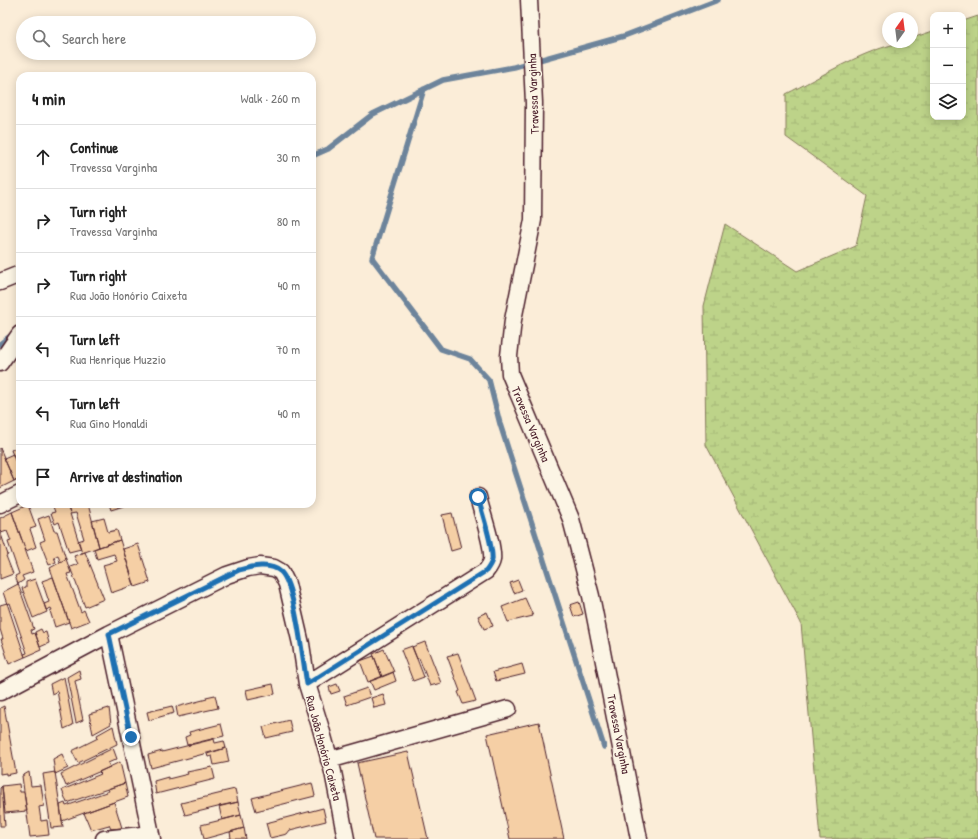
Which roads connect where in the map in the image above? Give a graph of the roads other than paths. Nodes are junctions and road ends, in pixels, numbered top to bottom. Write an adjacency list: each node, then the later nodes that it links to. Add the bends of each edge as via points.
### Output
1 (529, 0): 17 (street, Travessa Varginha, via 534,103 533,220 513,320 510,374 571,519 591,596)
2 (16, 276): 3 (street)
3 (0, 282)
4 (16, 340): 5 (street)
5 (0, 363)
6 (16, 496): 8 (street)
7 (478, 497): 10 (street, via 492,549 490,566 486,571)
8 (0, 504)
9 (109, 634): 10 (street, Rua João Honório Caixeta, via 239,570 260,566 274,568 281,572 287,584); 11 (street); 14 (street)
10 (307, 684): 13 (street, Rua João Honório Caixeta)
11 (0, 692)
12 (508, 709): 13 (street)
13 (329, 760): 16 (street, Rua João Honório Caixeta)
14 (151, 836): 15 (street)
15 (104, 839)
16 (346, 839)
17 (639, 839)

